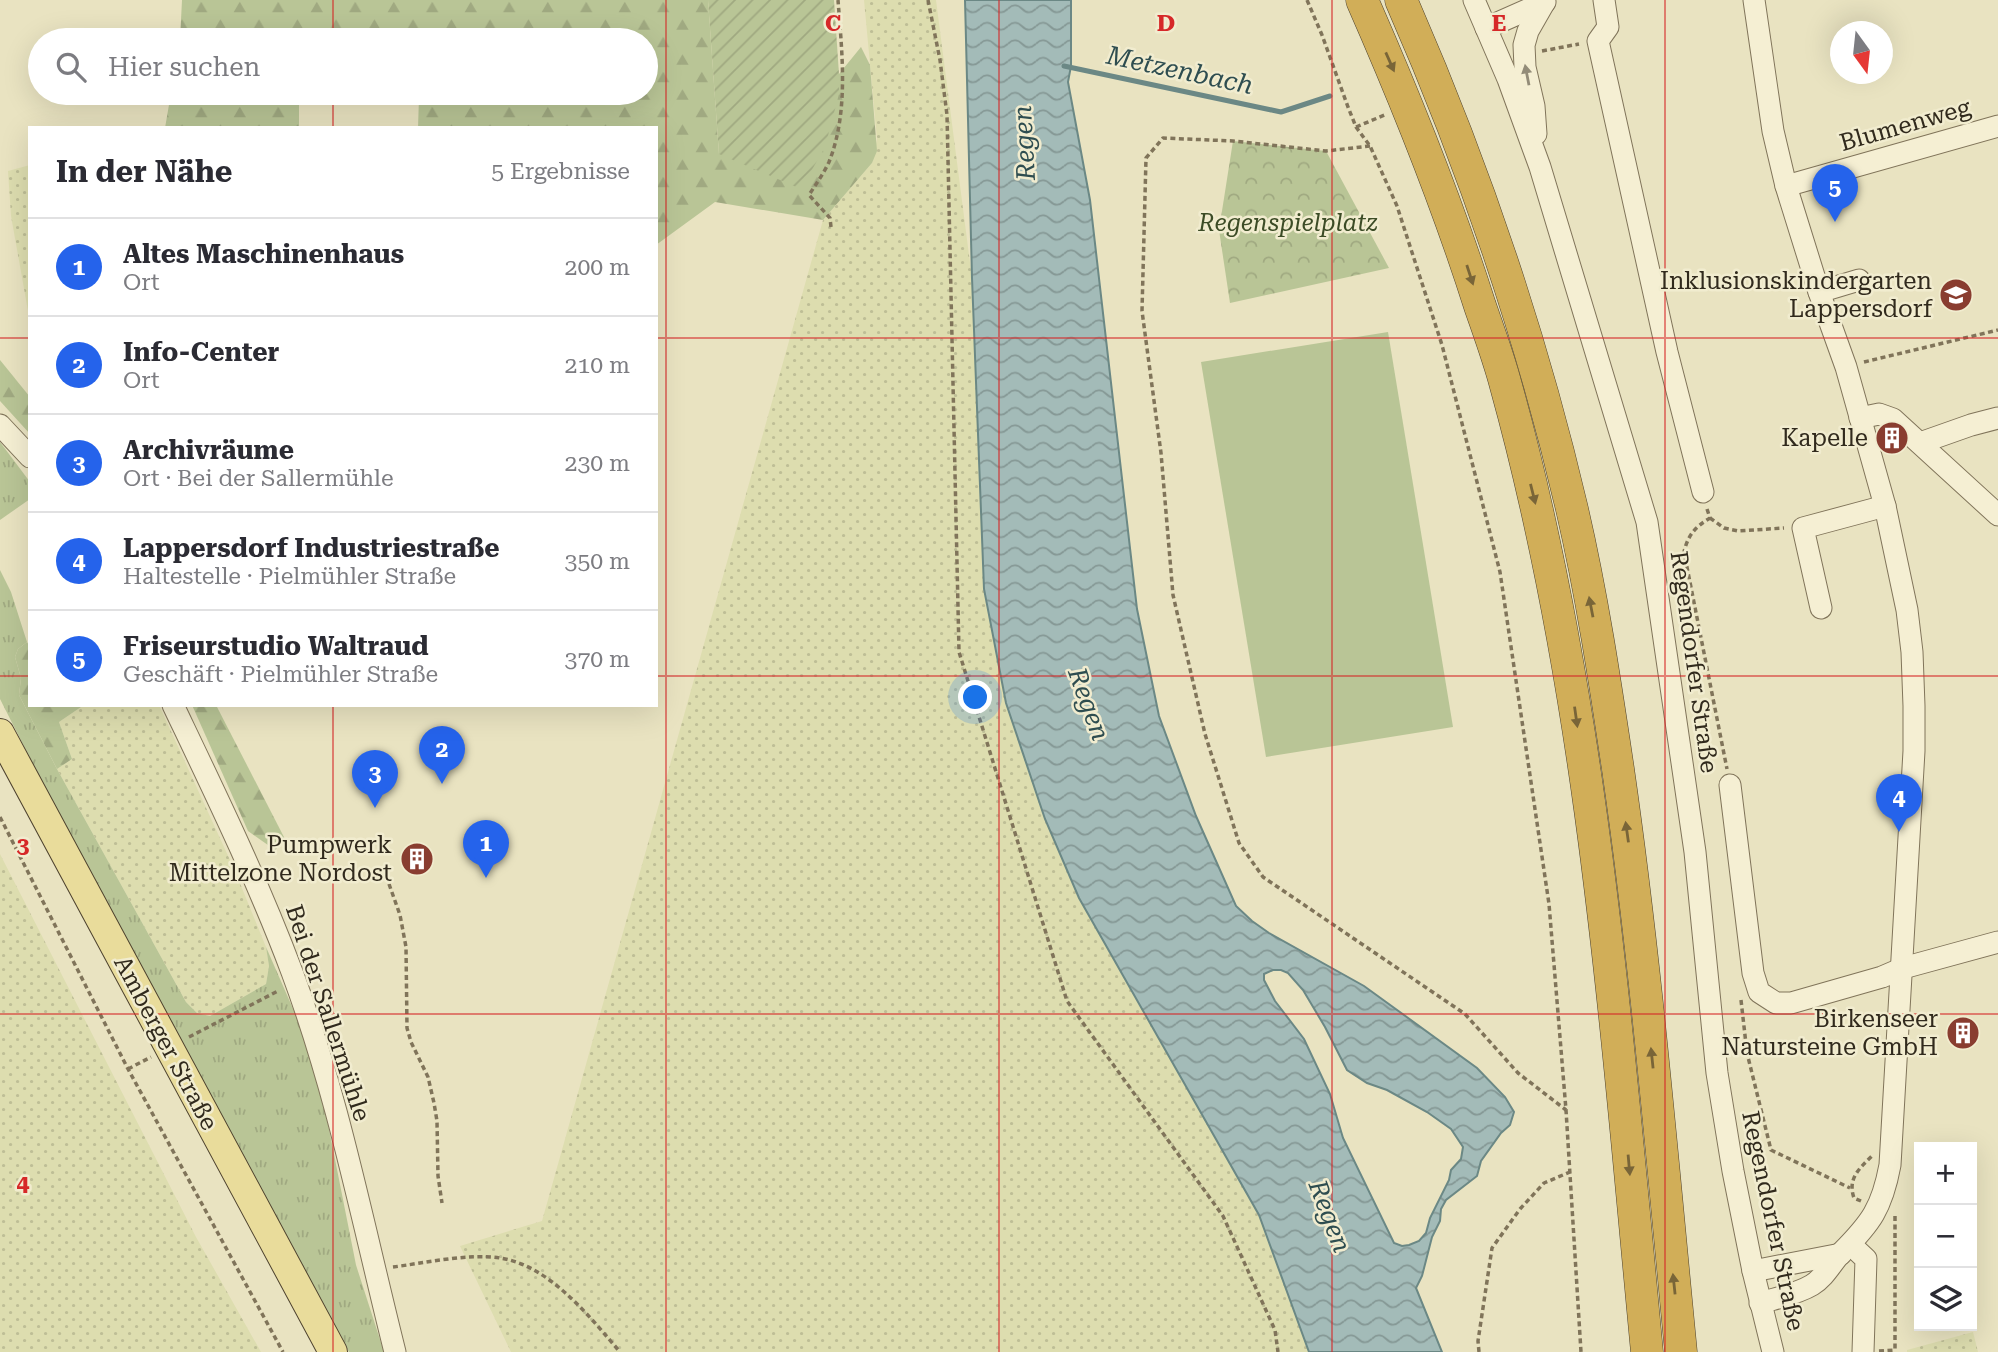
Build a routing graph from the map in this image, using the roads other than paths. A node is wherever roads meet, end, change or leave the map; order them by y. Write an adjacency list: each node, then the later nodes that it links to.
1 (1362, 0): 32 (highway, one-way to 32)
2 (1401, 0): 33 (highway, one-way to 2)
3 (1474, 0): 7 (street, Regendorfer Straße)
4 (1604, 0): 18 (street)
5 (1754, 0): 10 (street)
6 (1547, 1): 7 (street); 9 (street, one-way to 6)
7 (1486, 28): 9 (street, Regendorfer Straße)
8 (1998, 126): 10 (street, Blumenweg)
9 (1540, 167): 28 (street, Regendorfer Straße)
10 (1786, 186): 12 (street)
11 (1859, 280): 12 (street)
12 (1819, 292): 13 (street)
13 (1860, 418): 16 (street); 19 (street)
14 (1998, 418): 16 (street)
15 (0, 425): 17 (street)
16 (1920, 443): 20 (street)
17 (28, 455)
18 (1703, 492)
19 (1885, 506): 21 (street); 26 (street)
20 (1998, 515)
21 (1821, 608)
22 (174, 707): 31 (street, Bei der Sallermühle)
23 (0, 733): 30 (main road, Amberger Straße)
24 (1730, 785): 26 (street)
25 (1998, 942): 26 (street)
26 (1903, 968): 27 (street)
27 (1846, 1249): 28 (street); 29 (street); 35 (street)
28 (1753, 1271): 29 (street, Regendorfer Straße)
29 (1760, 1303): 34 (street, Regendorfer Straße)
30 (333, 1352)
31 (394, 1352)
32 (1647, 1352)
33 (1681, 1352)
34 (1773, 1352)
35 (1863, 1352)

